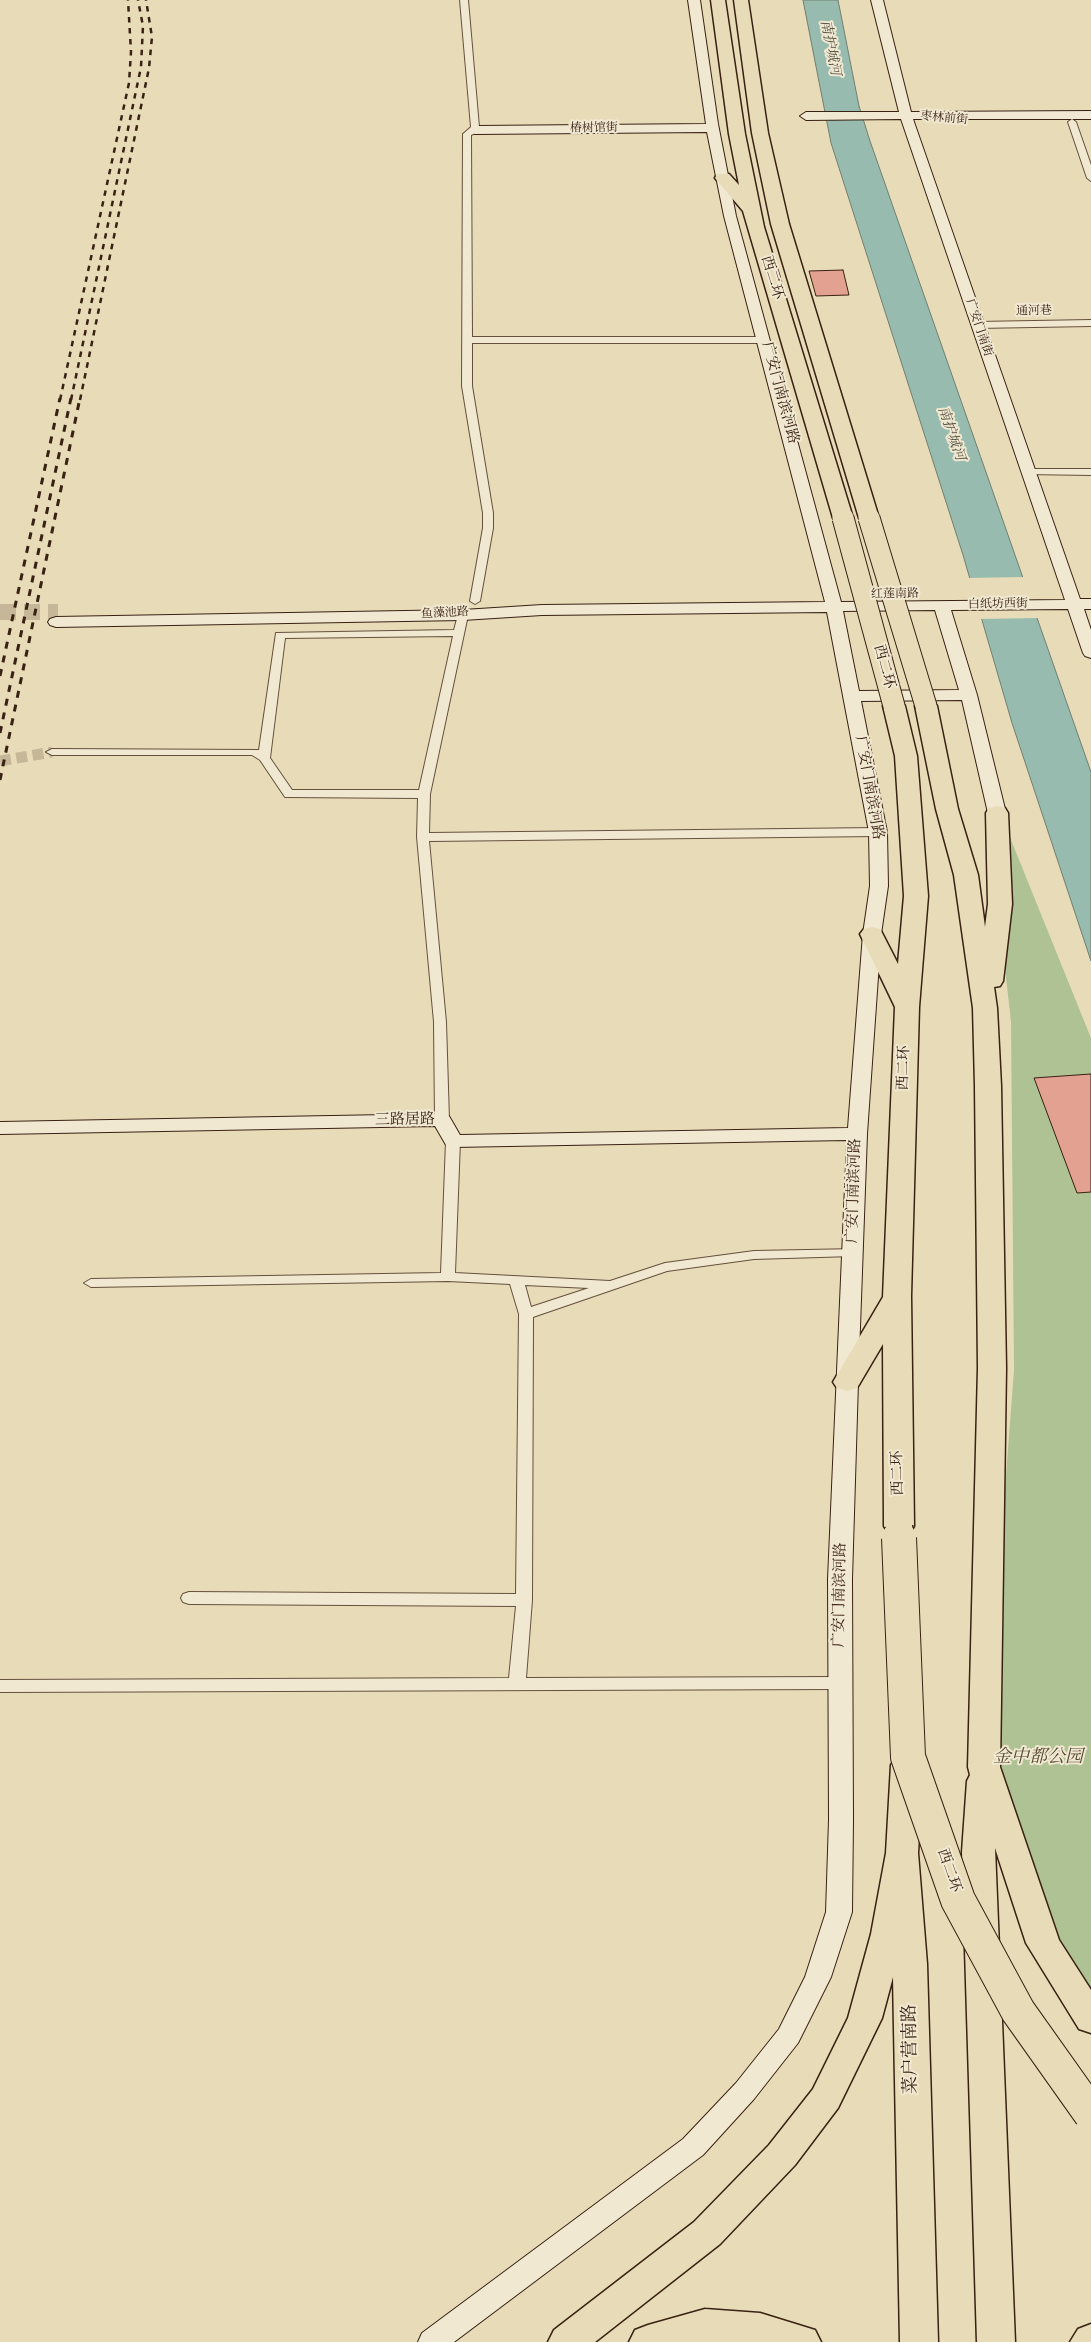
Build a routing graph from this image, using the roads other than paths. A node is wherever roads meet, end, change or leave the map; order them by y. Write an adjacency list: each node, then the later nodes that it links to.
1 (464, 0): 13 (street)
2 (694, 0): 12 (street, 广安门南滨河路)
3 (718, 0): 16 (highway, 西二环)
4 (741, 0): 41 (highway, 西二环, bridge)
5 (877, 0): 9 (street, 广安门南街)
6 (885, 0): 9 (street, 广安门南街)
7 (1091, 115): 9 (street, 枣林前街)
8 (806, 116): 9 (street)
9 (910, 116): 10 (street, 枣林前街); 18 (street, 广安门南街)
10 (1072, 122): 11 (street, 枣林前街); 15 (street)
11 (1091, 122)
12 (713, 126): 13 (street, 椿树馆街); 14 (street, 广安门南滨河路)
13 (475, 128): 19 (street)
14 (723, 178): 16 (highway); 20 (street, 广安门南滨河路)
15 (1091, 178)
16 (752, 210): 40 (highway, 西二环, bridge)
17 (1091, 323): 18 (street, 通河巷)
18 (981, 325): 21 (street, 广安门南街)
19 (467, 340): 20 (street); 24 (street)
20 (764, 340): 26 (street, 广安门南滨河路)
21 (1034, 472): 22 (street); 25 (street, 广安门南街)
22 (1091, 472)
23 (960, 600): 25 (street, 白纸坊西街); 26 (street, 红莲南路); 27 (street, 白纸坊西街)
24 (475, 601): 26 (street, 鱼藻池路); 28 (street, 鱼藻池路)
25 (1083, 601): 30 (street, 广安门南街)
26 (834, 602): 27 (street, 红莲南路); 28 (street, 鱼藻池路); 32 (street, 广安门南滨河路)
27 (942, 606): 31 (street)
28 (462, 615): 29 (street)
29 (458, 633): 34 (street); 35 (street)
30 (1091, 653)
31 (968, 695): 32 (street); 36 (street)
32 (852, 696): 37 (street, 广安门南滨河路)
33 (52, 752): 34 (street)
34 (264, 758): 35 (street)
35 (424, 794): 38 (street)
36 (997, 813): 41 (highway)
37 (878, 832): 38 (street); 39 (street, 广安门南滨河路)
38 (423, 837): 42 (street)
39 (872, 934): 40 (highway); 44 (street, 广安门南滨河路)
40 (907, 1007): 51 (highway, 西二环)
41 (985, 1008): 60 (highway, 西二环)
42 (442, 1120): 43 (street, 三路居路); 45 (street, 三路居路)
43 (0, 1128)
44 (857, 1134): 45 (street, 三路居路); 46 (street, 广安门南滨河路)
45 (453, 1141): 47 (street)
46 (853, 1252): 50 (street); 53 (street, 广安门南滨河路)
47 (448, 1277): 48 (street); 49 (street)
48 (516, 1280): 50 (street); 52 (street)
49 (91, 1283)
50 (613, 1285): 52 (street)
51 (897, 1296): 53 (highway); 59 (highway, 西二环, bridge)
52 (526, 1314): 55 (street)
53 (847, 1382): 57 (street, 广安门南滨河路)
54 (189, 1598): 55 (street)
55 (524, 1600): 56 (street)
56 (517, 1683): 57 (street); 58 (street)
57 (840, 1683): 64 (street, 广安门南滨河路)
58 (0, 1686)
59 (908, 1757): 61 (highway, 菜户营南路); 63 (highway, 西二环, bridge)
60 (984, 1767): 62 (highway, 西二环); 69 (highway)
61 (902, 1852): 65 (highway); 68 (highway, 菜户营南路)
62 (1091, 2019)
63 (1091, 2114)
64 (432, 2342)
65 (567, 2342)
66 (648, 2342): 67 (highway)
67 (802, 2342)
68 (919, 2342)
69 (996, 2342)

